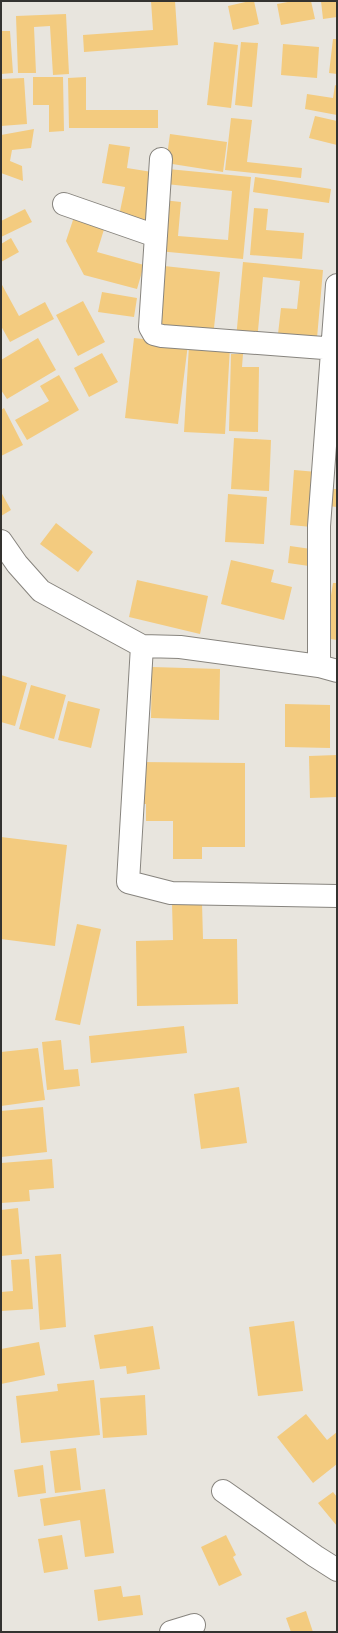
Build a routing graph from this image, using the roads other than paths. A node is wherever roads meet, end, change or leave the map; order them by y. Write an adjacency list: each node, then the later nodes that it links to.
1 (162, 159): 3 (street)
2 (64, 204): 3 (street)
3 (156, 236): 5 (street)
4 (337, 286): 5 (street)
5 (334, 349): 8 (street)
6 (1, 541): 7 (street)
7 (142, 646): 8 (street); 9 (street)
8 (328, 668)
9 (337, 896)
10 (223, 1491): 11 (street)
11 (337, 1570)
12 (194, 1625): 13 (street)
13 (171, 1632)

